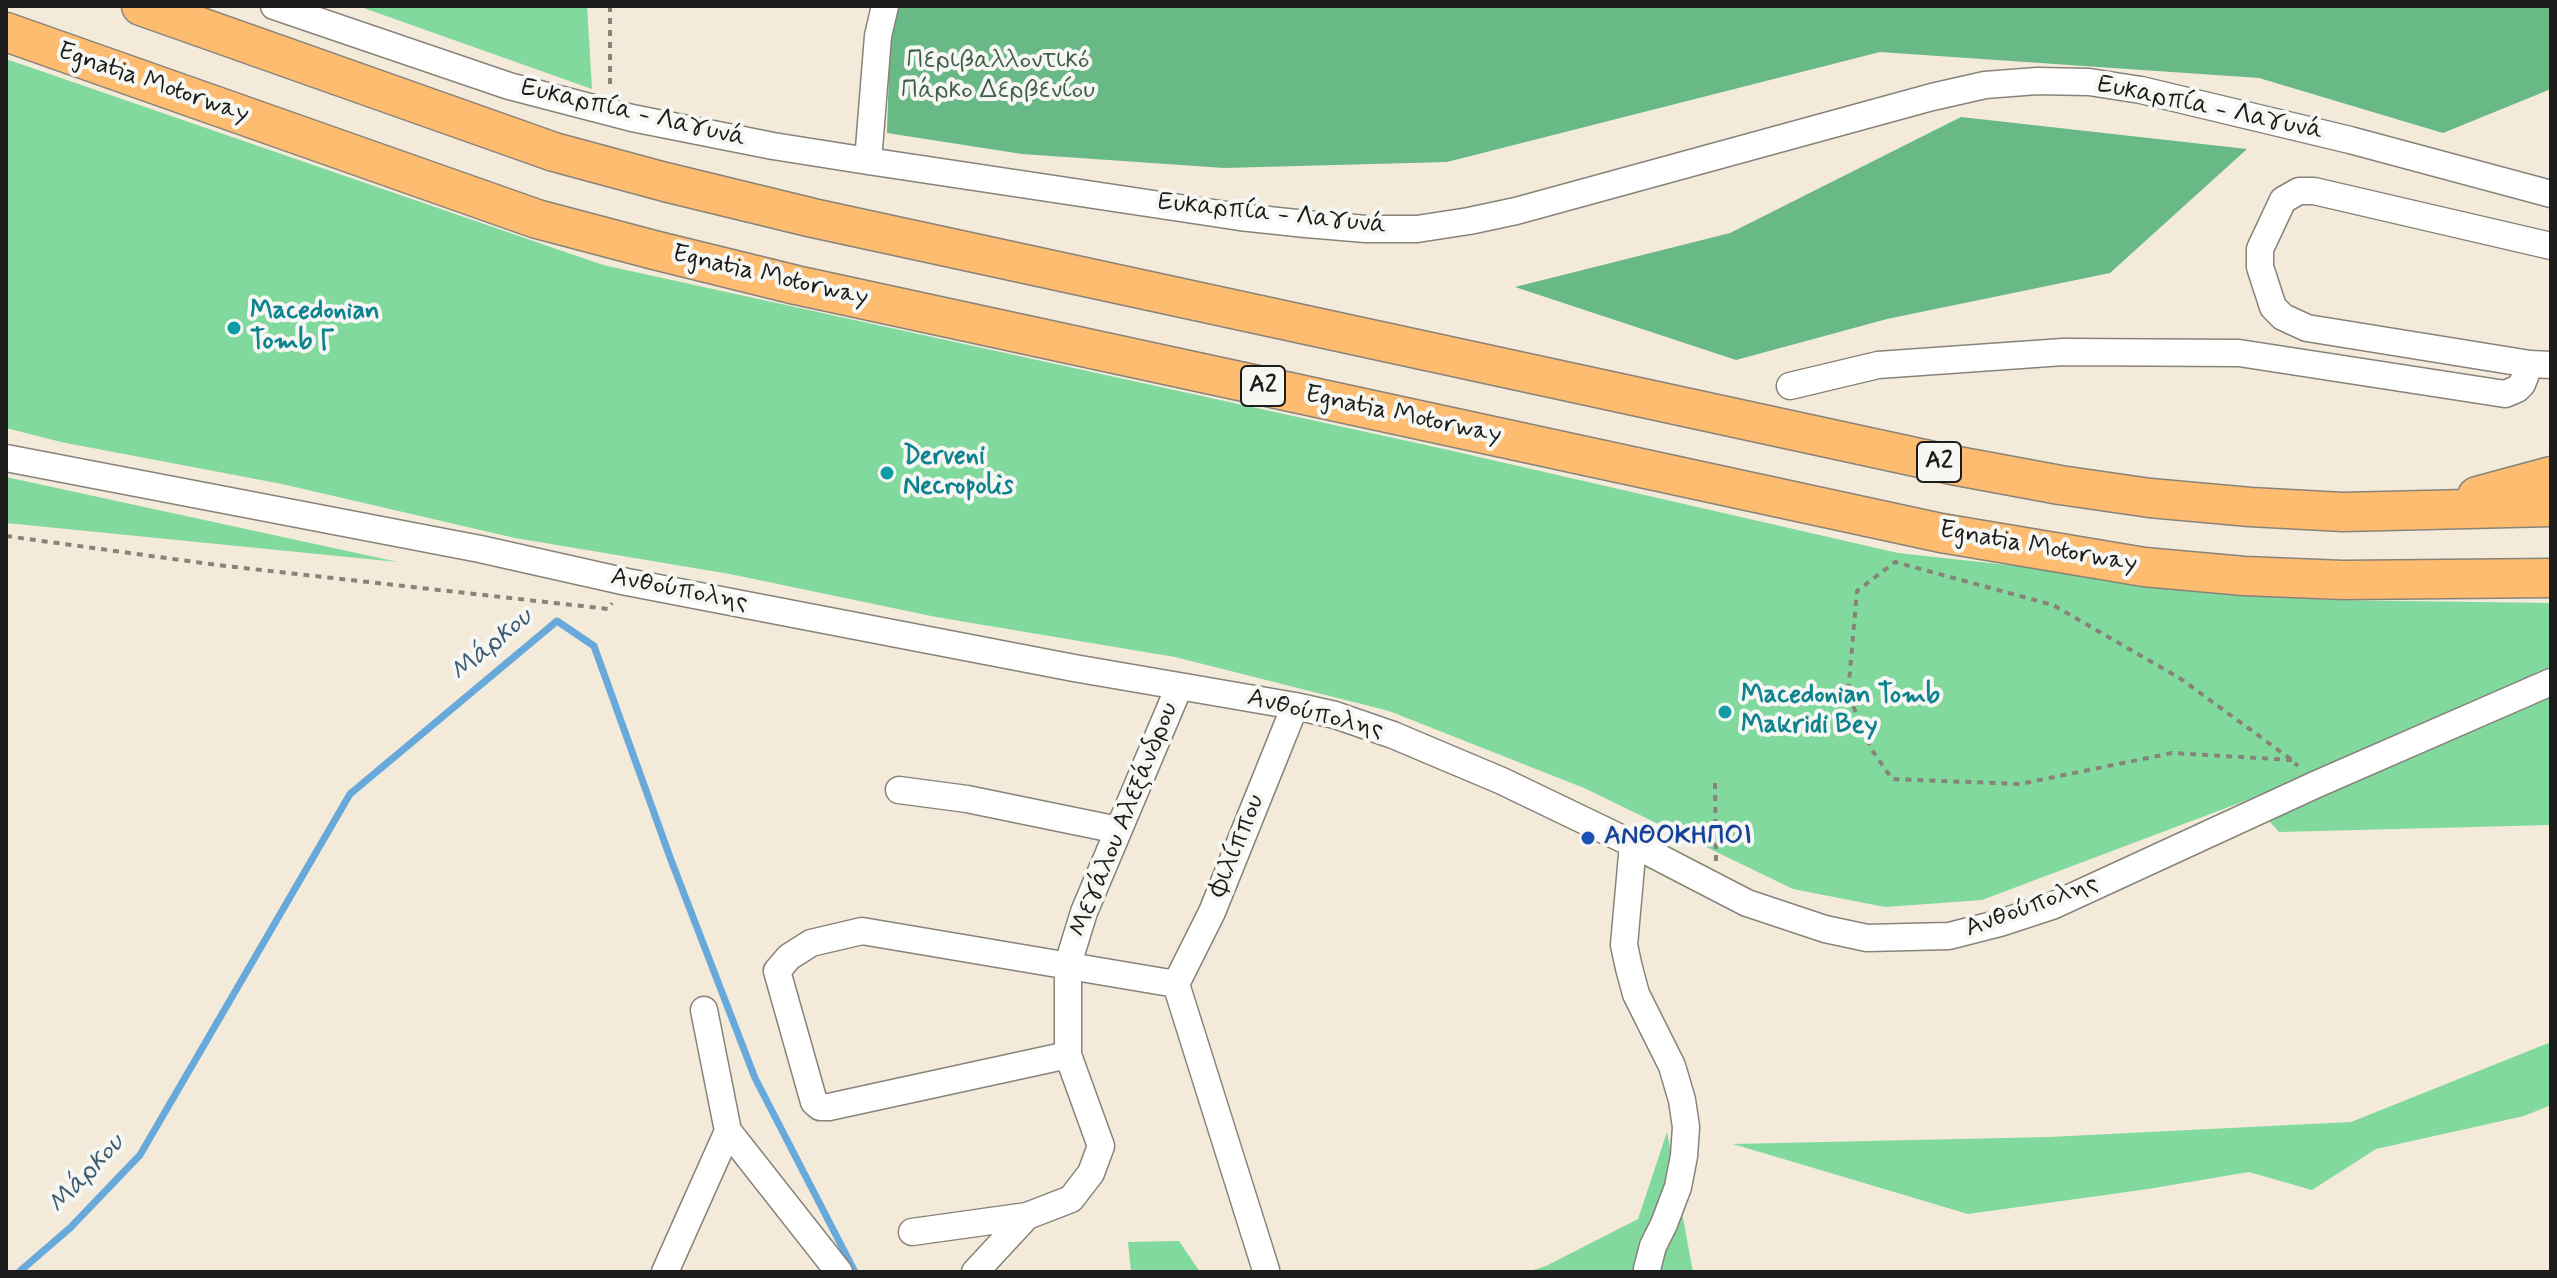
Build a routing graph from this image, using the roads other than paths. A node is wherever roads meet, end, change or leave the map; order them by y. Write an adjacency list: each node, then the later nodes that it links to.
1 (141, 6): 13 (highway, Α2)
2 (274, 6): 5 (street, Ευκαρπία - Λαγυνά)
3 (885, 6): 5 (street)
4 (6, 32): 14 (highway, Egnatia Motorway / Α2)
5 (868, 161): 6 (street, Ευκαρπία - Λαγυνά)
6 (2551, 194)
7 (2551, 246): 8 (street)
8 (2540, 365): 9 (street)
9 (1790, 386)
10 (6, 458): 16 (street, Ανθούπολης)
11 (2551, 476): 13 (highway)
12 (2551, 507): 13 (highway, Α2)
13 (2429, 511)
14 (2551, 578)
15 (2551, 682): 20 (street, Ανθούπολης)
16 (1179, 687): 17 (street, Ανθούπολης); 19 (street, Μεγάλου Αλεξάνδρου)
17 (1295, 706): 20 (street, Ανθούπολης); 22 (street, Φιλίππου)
18 (899, 790): 19 (street)
19 (1118, 830): 21 (street, Μεγάλου Αλεξάνδρου)
20 (1633, 844): 29 (street)
21 (1068, 964): 22 (street); 24 (street, Μεγάλου Αλεξάνδρου); 24 (street)
22 (1176, 984): 28 (street)
23 (704, 1010): 25 (street)
24 (1068, 1055): 26 (street, Μεγάλου Αλεξάνδρου)
25 (728, 1131): 30 (street); 31 (street)
26 (1027, 1216): 27 (street); 32 (street, Μεγάλου Αλεξάνδρου)
27 (912, 1232)
28 (1266, 1270)
29 (1645, 1271)
30 (665, 1272)
31 (839, 1272)
32 (975, 1272)

